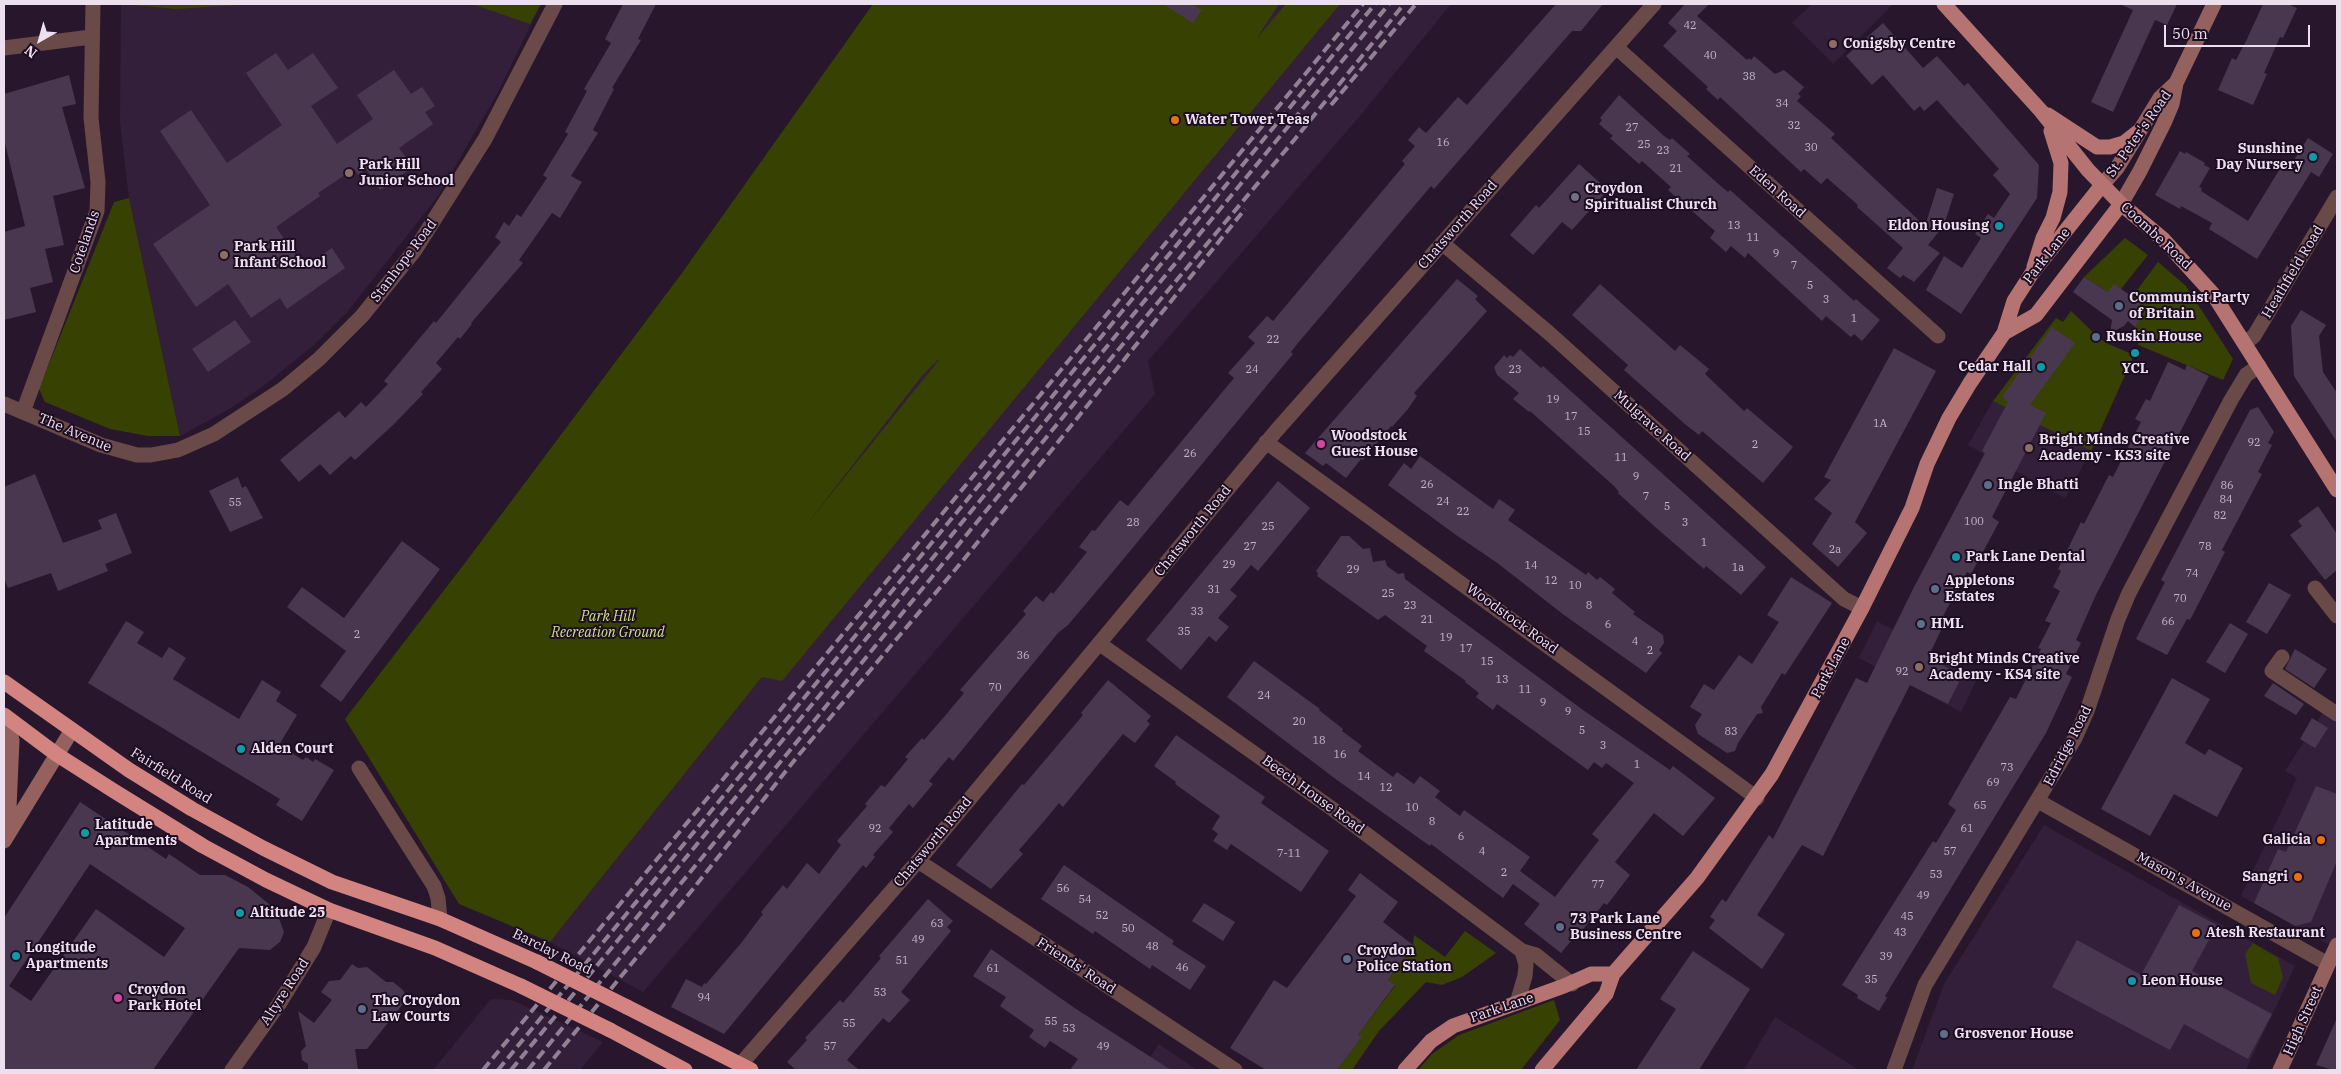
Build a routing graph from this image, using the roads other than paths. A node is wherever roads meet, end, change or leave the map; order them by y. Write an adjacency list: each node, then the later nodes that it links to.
1 (93, 4): 6 (street, Cotelands)
2 (555, 4): 24 (street, Stanhope Road)
3 (1654, 4): 7 (street, Chatsworth Road)
4 (1944, 4): 10 (main road, Coombe Road)
5 (2214, 4): 9 (street, St. Peter's Road)
6 (91, 37): 8 (street); 22 (street, Cotelands)
7 (1616, 47): 15 (street, Chatsworth Road); 18 (street, Eden Road)
8 (4, 48)
9 (2176, 83): 11 (street, St. Peter's Road); 14 (street, St. Peter's Road)
10 (2040, 111): 11 (main road); 12 (main road, Coombe Road); 16 (main road)
11 (2138, 132): 12 (street, St. Peter's Road)
12 (2102, 185): 14 (main road, Coombe Road); 16 (main road, Park Lane)
13 (2337, 197): 19 (street, Heathfield Road)
14 (2121, 204): 17 (main road, Park Lane); 19 (main road, Coombe Road)
15 (1442, 243): 23 (street, Chatsworth Road); 27 (street, Mulgrave Road)
16 (2032, 273): 17 (main road, Park Lane)
17 (2004, 333): 27 (main road, Park Lane)
18 (1938, 336)
19 (2245, 343): 20 (main road, Coombe Road)
20 (2259, 366): 25 (main road, Coombe Road); 38 (street, Edridge Road)
21 (4, 404): 22 (street, The Avenue)
22 (23, 412): 24 (street, The Avenue)
23 (1266, 442): 29 (street, Chatsworth Road); 37 (street, Woodstock Road)
24 (178, 450)
25 (2337, 490)
26 (2315, 588): 28 (street)
27 (1862, 608): 37 (main road, Park Lane)
28 (2337, 616)
29 (1100, 644): 40 (street, Chatsworth Road); 45 (street, Beech House Road)
30 (2282, 657): 32 (street)
31 (4, 682): 34 (highway, Fairfield Road)
32 (2336, 710)
33 (4, 716): 35 (highway); 39 (street)
34 (72, 730): 35 (street); 41 (highway, Fairfield Road)
35 (56, 754): 39 (street); 42 (highway)
36 (359, 768): 43 (street)
37 (1757, 798): 47 (main road, Park Lane)
38 (2038, 802): 46 (street, Mason's Avenue); 56 (street, Edridge Road)
39 (6, 837)
40 (918, 861): 50 (street, Chatsworth Road); 53 (street, Friends' Road)
41 (332, 882): 43 (highway, Barclay Road)
42 (328, 910): 51 (street, Altyre Road); 52 (highway, bridge)
43 (440, 919): 50 (highway, Barclay Road, bridge)
44 (2337, 945): 46 (street, High Street)
45 (1522, 951): 48 (street, Beech House Road); 49 (street)
46 (2328, 964): 57 (street, High Street)
47 (1612, 974): 48 (main road, Park Lane); 55 (main road, Park Lane)
48 (1572, 984): 49 (main road, Park Lane)
49 (1517, 1002): 54 (main road, Park Lane)
50 (745, 1068)
51 (232, 1070)
52 (684, 1070)
53 (1235, 1070)
54 (1405, 1070)
55 (1542, 1070)
56 (1894, 1070)
57 (2280, 1070)

